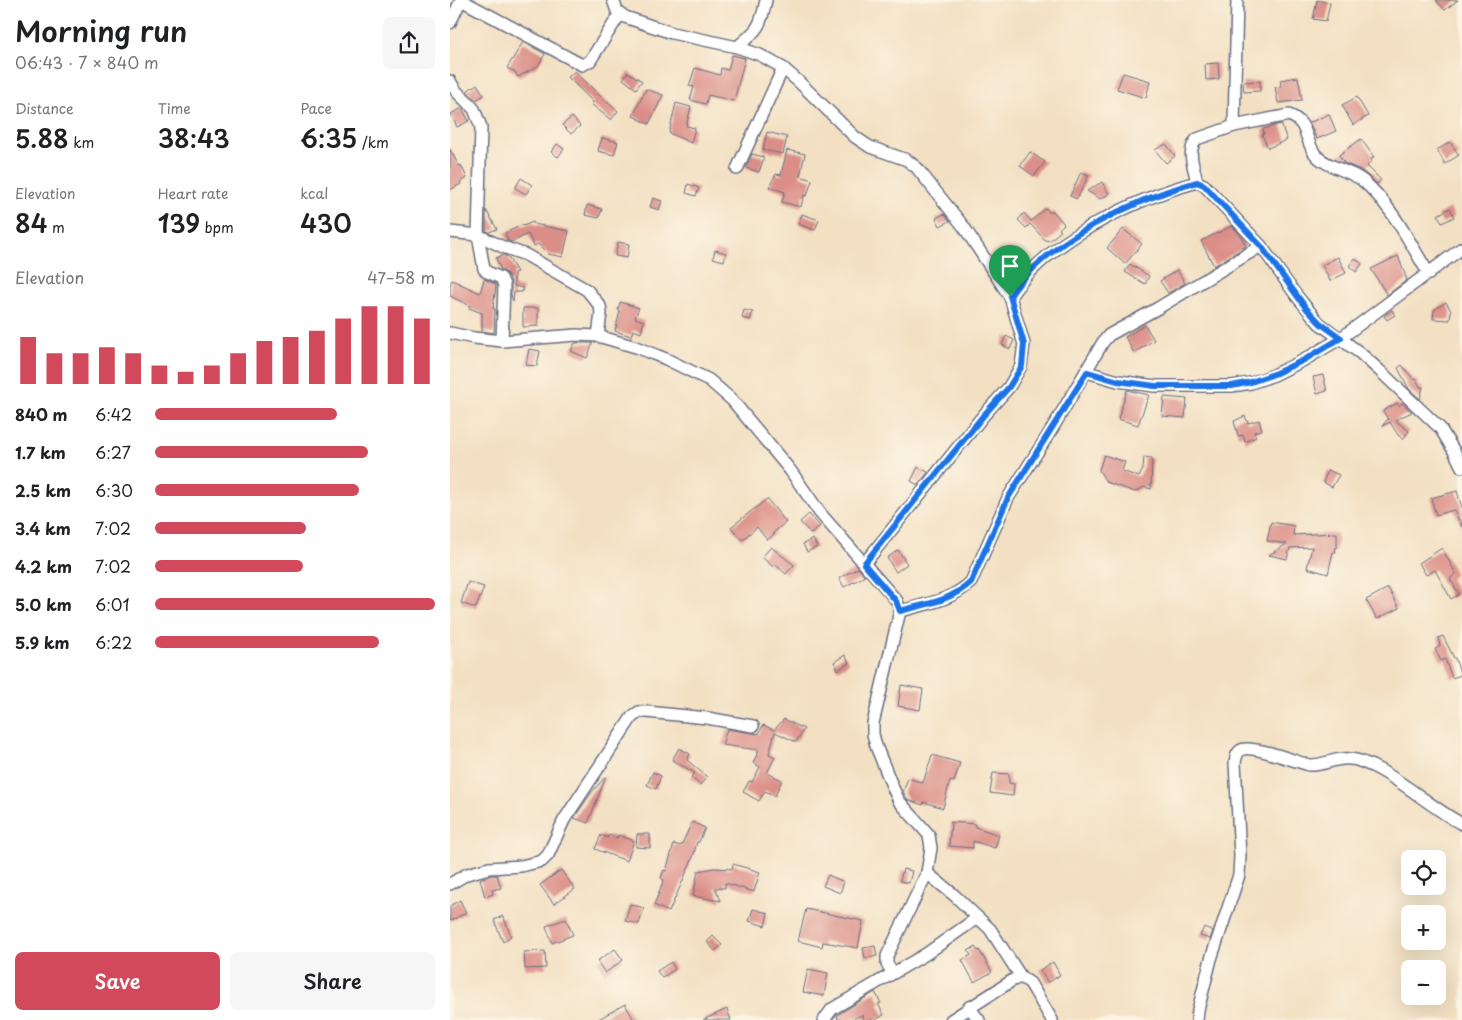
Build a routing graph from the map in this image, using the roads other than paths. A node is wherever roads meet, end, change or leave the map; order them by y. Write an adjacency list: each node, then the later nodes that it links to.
1 (461, 0): 5 (street); 6 (street)
2 (613, 0): 5 (street)
3 (766, 0): 7 (street)
4 (1237, 0): 10 (street)
5 (620, 14): 7 (street)
6 (450, 23)
7 (737, 47): 8 (street)
8 (783, 68): 11 (street); 18 (street)
9 (450, 81): 14 (street)
10 (1234, 126): 12 (street); 17 (street)
11 (737, 169)
12 (1197, 182): 15 (street); 18 (street)
13 (450, 232): 14 (street)
14 (478, 235): 20 (street); 22 (street)
15 (1261, 246): 21 (street); 23 (street)
16 (1462, 248): 17 (street)
17 (1428, 274): 21 (street)
18 (1010, 296): 25 (street)
19 (450, 333): 22 (street)
20 (598, 336): 22 (street); 25 (street)
21 (1341, 338): 23 (street); 24 (street)
22 (502, 341)
23 (1087, 372): 26 (street)
24 (1462, 467)
25 (864, 564): 26 (street)
26 (900, 611): 29 (street)
27 (753, 726): 30 (street)
28 (1462, 824): 39 (street)
29 (927, 874): 31 (street); 32 (street)
30 (450, 884)
31 (977, 918): 32 (street); 33 (street)
32 (893, 974): 35 (street)
33 (1021, 977): 34 (street); 38 (street)
34 (969, 1007): 36 (street); 37 (street)
35 (824, 1020)
36 (951, 1020)
37 (979, 1020)
38 (1052, 1020)
39 (1197, 1020)

